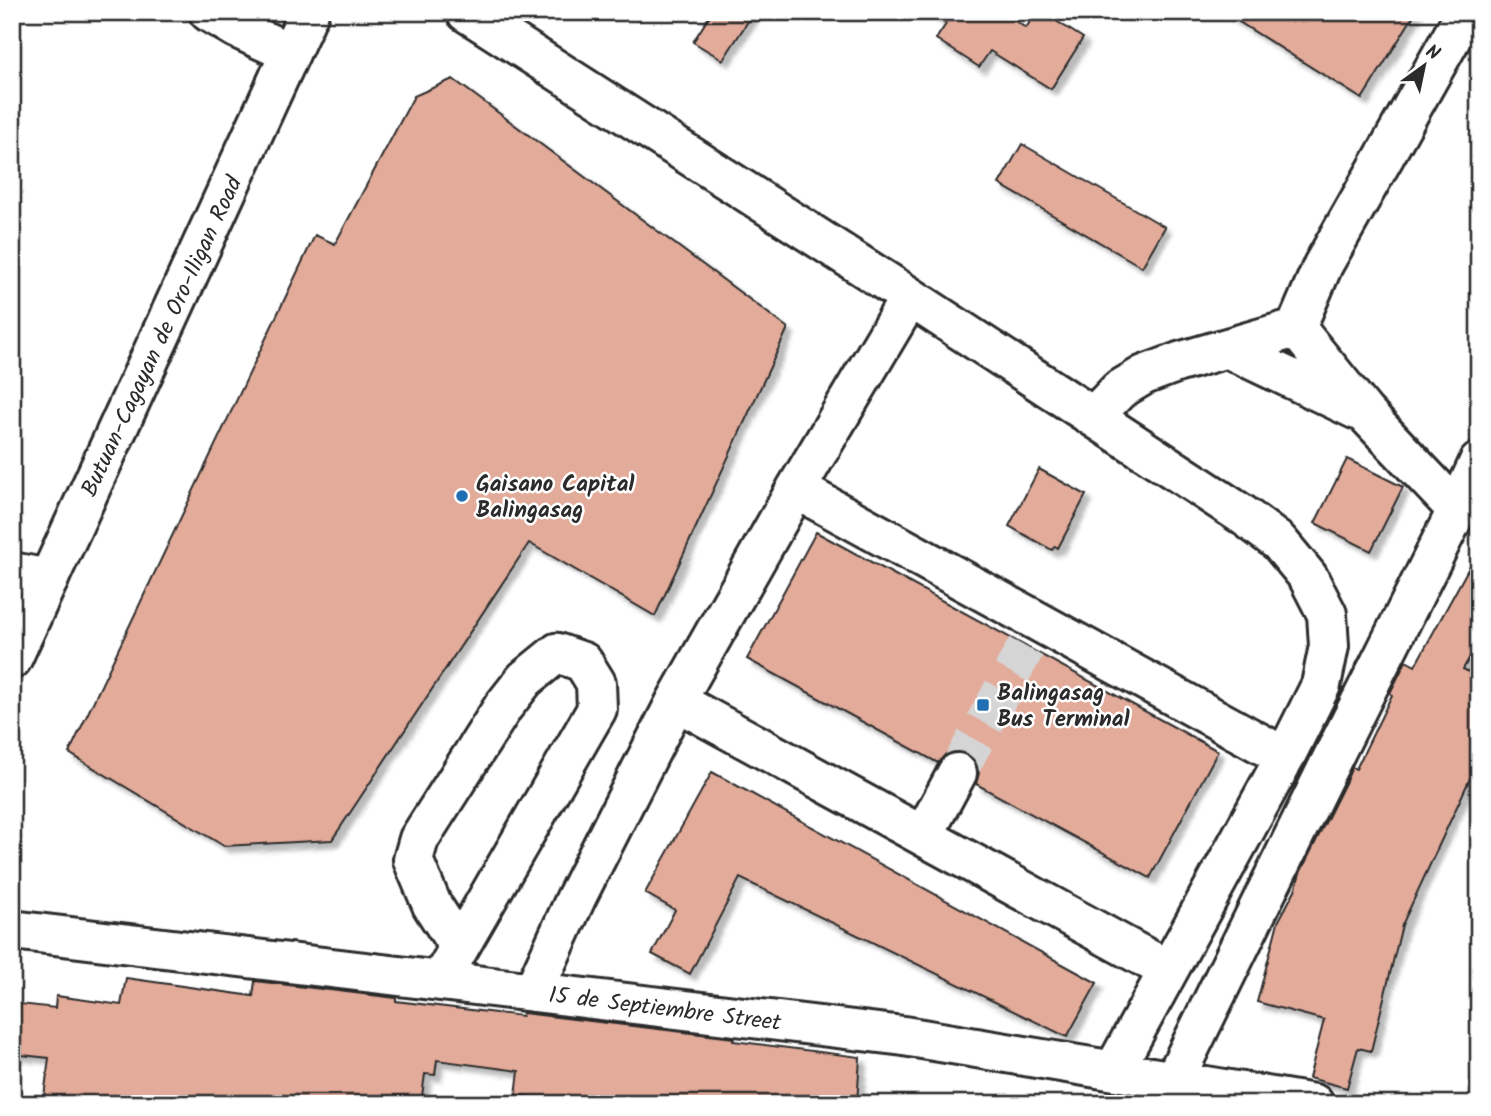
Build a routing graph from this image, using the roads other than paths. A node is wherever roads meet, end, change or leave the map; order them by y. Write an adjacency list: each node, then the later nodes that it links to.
1 (209, 12): 5 (main road)
2 (309, 12): 5 (main road, Butuan-Cagayan de Oro-Iligan Road)
3 (466, 12): 6 (main road)
4 (1466, 12): 7 (main road)
5 (290, 53): 15 (main road, Butuan-Cagayan de Oro-Iligan Road)
6 (910, 297): 10 (main road); 12 (main road)
7 (1296, 328): 8 (main road); 9 (main road)
8 (1227, 348): 9 (main road); 10 (main road)
9 (1365, 413): 13 (main road)
10 (1093, 417): 18 (main road)
11 (1479, 462): 13 (main road)
12 (796, 489): 17 (main road); 18 (main road)
13 (1457, 510): 27 (main road)
14 (12, 572): 15 (main road)
15 (49, 579): 16 (main road, Butuan-Cagayan de Oro-Iligan Road)
16 (12, 659)
17 (676, 701): 20 (main road); 25 (main road)
18 (1285, 757): 23 (main road)
19 (957, 773): 20 (main road)
20 (923, 836): 23 (main road)
21 (12, 930): 24 (main road, 15 de Septiembre Street)
22 (459, 947): 22 (main road); 24 (main road)
23 (1168, 970): 26 (main road)
24 (440, 981): 25 (main road, 15 de Septiembre Street)
25 (533, 992): 26 (main road, 15 de Septiembre Street)
26 (1114, 1070): 27 (main road, 15 de Septiembre Street)
27 (1174, 1080): 28 (main road, 15 de Septiembre Street)
28 (1314, 1104)

